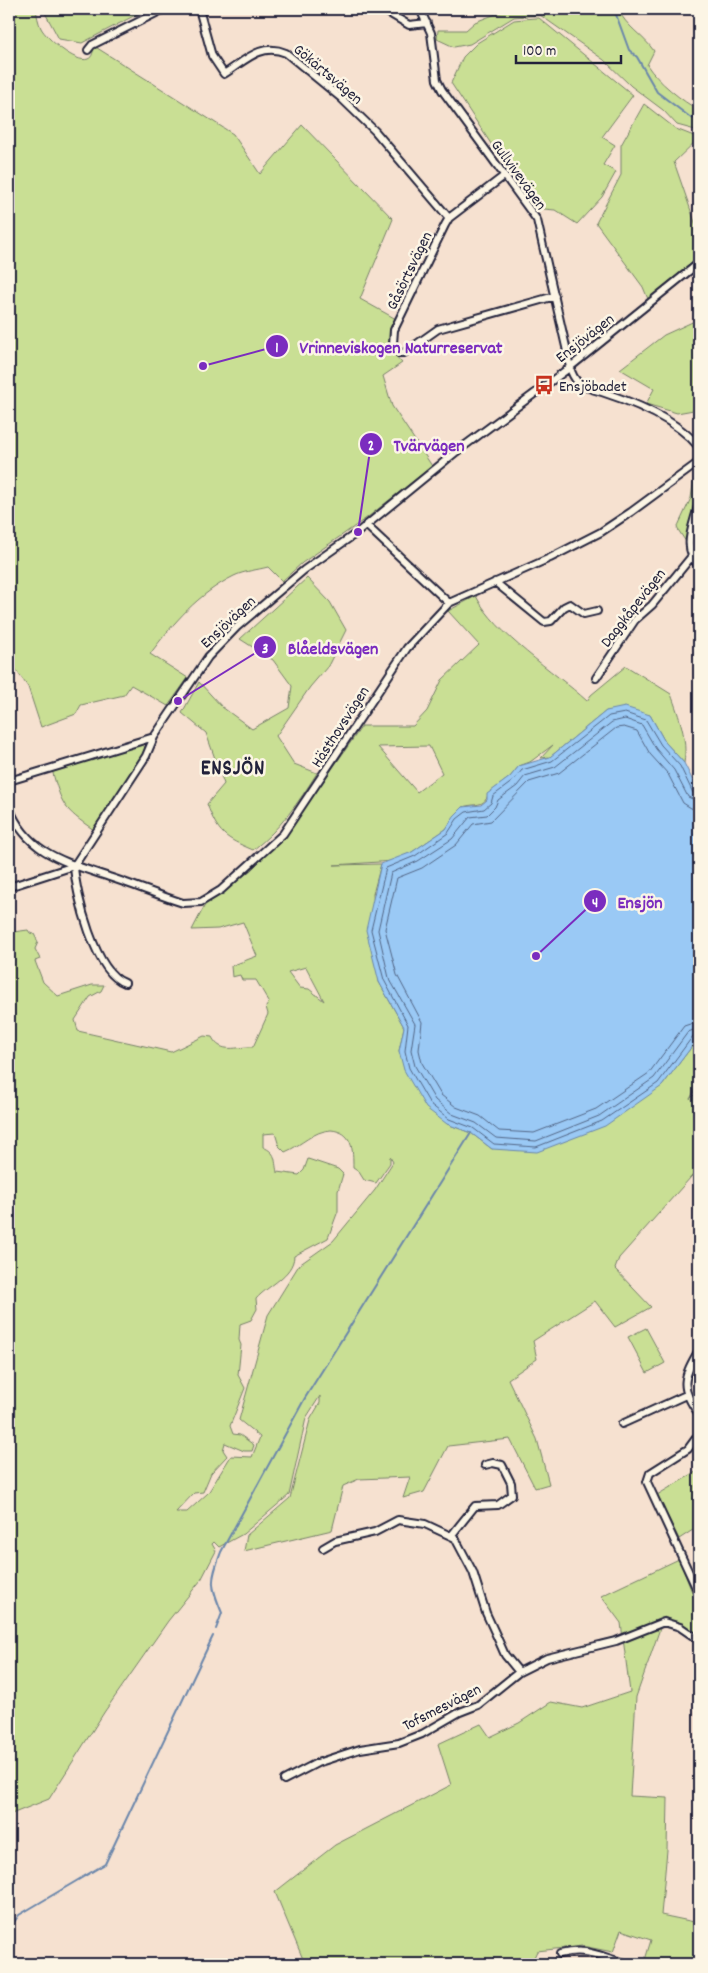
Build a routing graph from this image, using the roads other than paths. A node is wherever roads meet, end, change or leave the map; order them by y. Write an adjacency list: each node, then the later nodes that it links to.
1 (164, 9): 6 (street)
2 (199, 9): 8 (street, Gökärtsvägen)
3 (382, 9): 5 (street)
4 (420, 9): 5 (street, Gullvivevägen)
5 (427, 23): 7 (street, Gullvivevägen)
6 (88, 50)
7 (504, 176): 8 (street, Gåsörtsvägen); 10 (street, Gullvivevägen)
8 (450, 218): 10 (street, Gåsörtsvägen)
9 (699, 263): 11 (street, Ensjövägen)
10 (555, 296): 11 (street, Gullvivevägen)
11 (569, 368): 12 (street); 15 (street, Ensjövägen)
12 (699, 448)
13 (699, 462): 18 (street, Hästhovsvägen)
14 (699, 501): 16 (street)
15 (366, 525): 19 (street); 22 (street, Ensjövägen)
16 (692, 556): 17 (street); 21 (street, Daggkåpevägen)
17 (699, 566)
18 (495, 582): 19 (street, Hästhovsvägen); 20 (street)
19 (449, 603): 25 (street, Hästhovsvägen)
20 (597, 611)
21 (596, 678)
22 (154, 737): 23 (street); 25 (street, Ensjövägen)
23 (9, 781)
24 (9, 807): 25 (street, Hästhovsvägen)
25 (74, 866): 26 (street); 27 (street)
26 (9, 886)
27 (125, 983)
28 (699, 1350): 29 (street)
29 (686, 1395): 30 (street); 31 (street)
30 (699, 1414)
31 (622, 1424)
32 (699, 1434): 36 (street)
33 (485, 1465): 34 (street)
34 (451, 1536): 35 (street); 38 (street)
35 (322, 1548)
36 (699, 1594)
37 (699, 1640): 38 (street, Tofsmesvägen)
38 (519, 1672): 39 (street, Tofsmesvägen)
39 (284, 1780)
40 (560, 1954): 41 (street)
41 (613, 1962): 42 (street)
42 (630, 1964)

